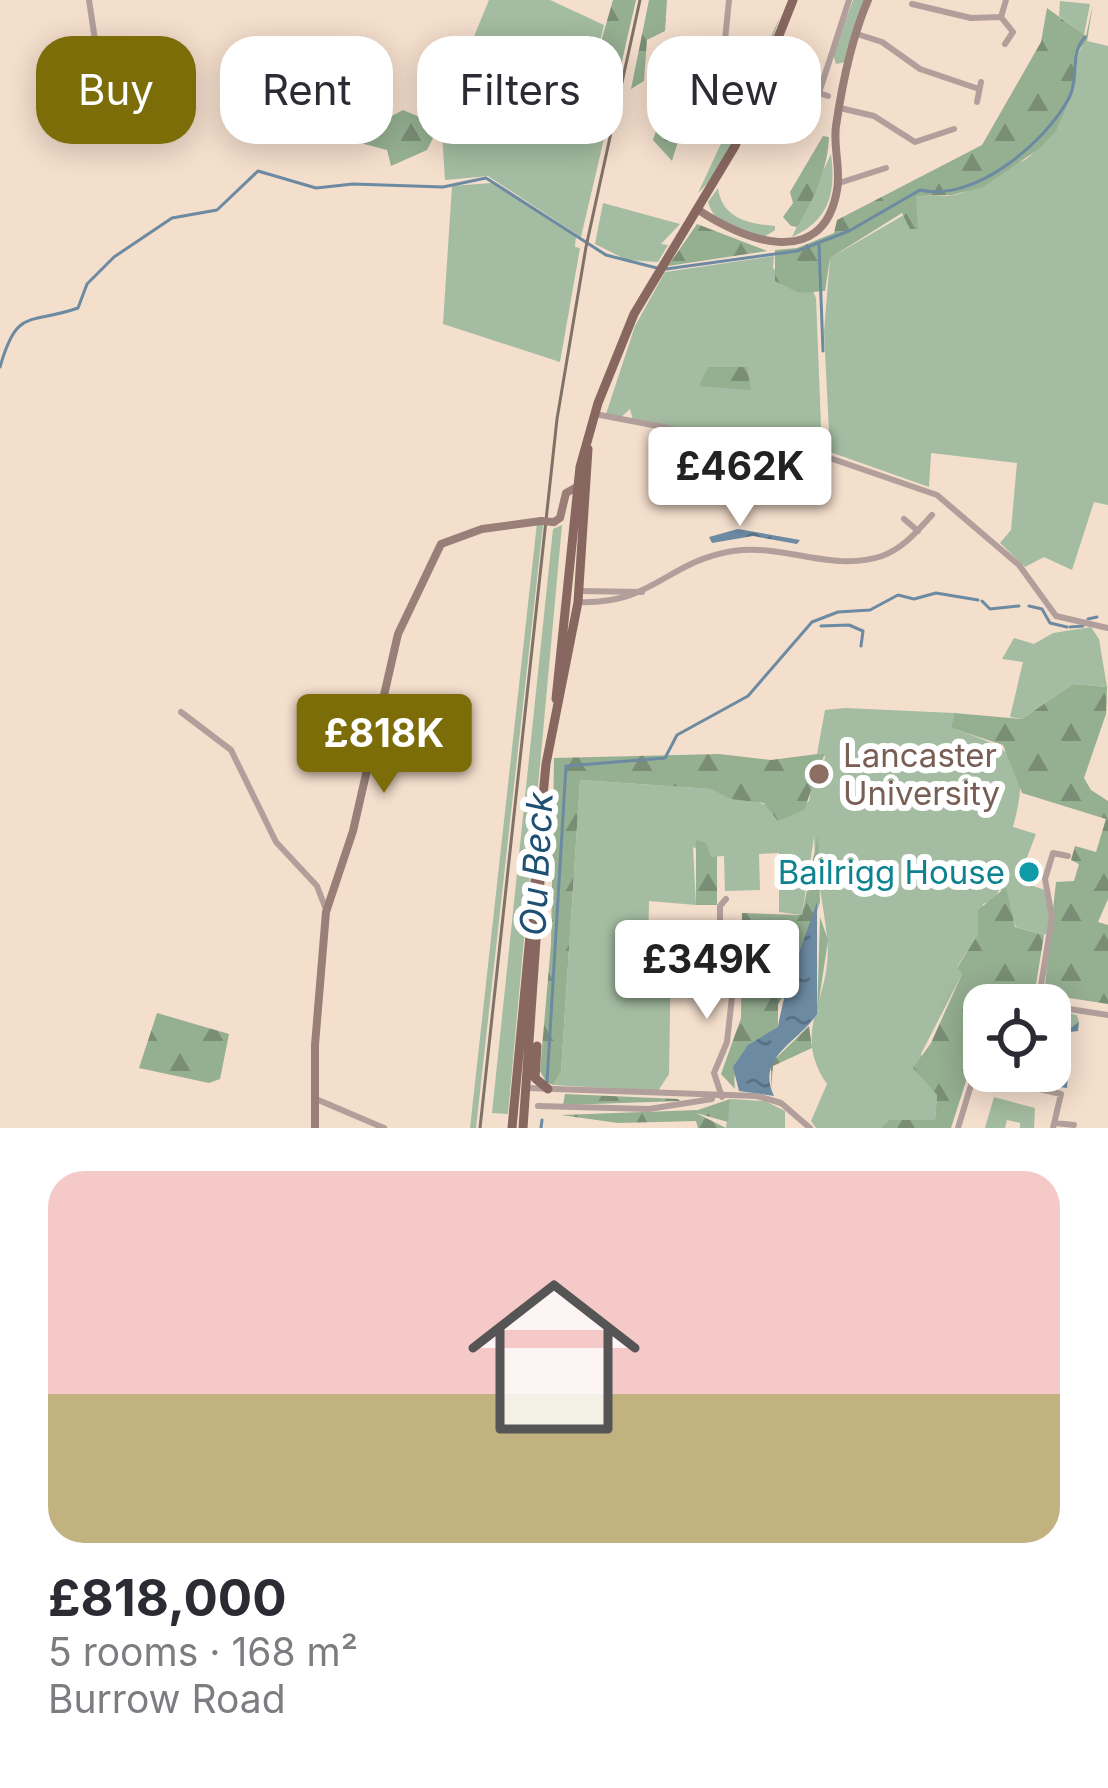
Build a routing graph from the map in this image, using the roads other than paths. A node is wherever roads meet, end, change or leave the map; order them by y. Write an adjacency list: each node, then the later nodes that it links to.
1 (89, 0): 11 (street)
2 (729, 0): 12 (street)
3 (793, 0): 24 (main road)
4 (850, 0): 14 (street)
5 (868, 0): 10 (street)
6 (1006, 0): 9 (street)
7 (912, 4): 8 (street)
8 (930, 5): 9 (street)
9 (1001, 17): 13 (street)
10 (856, 34): 15 (street); 17 (street)
11 (94, 36)
12 (725, 36)
13 (1005, 44)
14 (829, 66): 15 (street); 16 (street)
15 (848, 70): 18 (street)
16 (828, 96)
17 (977, 103)
18 (840, 108): 20 (street); 23 (street)
19 (954, 129): 20 (street)
20 (943, 134): 21 (street)
21 (948, 147)
22 (881, 167): 23 (street)
23 (838, 183): 24 (street)
24 (696, 208): 25 (main road)
25 (595, 414): 26 (main road); 31 (street)
26 (581, 487): 30 (main road); 37 (street, bridge)
27 (932, 514): 29 (street)
28 (904, 519): 29 (street)
29 (918, 531): 30 (street)
30 (573, 597): 32 (main road); 32 (main road)
31 (1104, 626)
32 (556, 699): 34 (main road)
33 (181, 712): 36 (street)
34 (539, 841): 38 (main road); 49 (main road)
35 (1067, 856): 41 (street)
36 (317, 886): 37 (street); 40 (street)
37 (334, 888): 40 (street)
38 (541, 891): 44 (main road); 49 (main road)
39 (726, 899): 48 (street)
40 (326, 913): 47 (street)
41 (1046, 984)
42 (1071, 1010): 43 (street)
43 (1108, 1016)
44 (548, 1089): 48 (street); 49 (street)
45 (969, 1092): 57 (street)
46 (1051, 1092): 50 (street)
47 (314, 1098): 52 (street); 53 (street)
48 (719, 1098): 49 (street); 56 (street)
49 (524, 1101): 54 (main road); 55 (main road)
50 (1054, 1125): 51 (street)
51 (1074, 1125)
52 (315, 1128)
53 (384, 1128)
54 (512, 1128)
55 (523, 1128)
56 (810, 1128)
57 (958, 1128)

